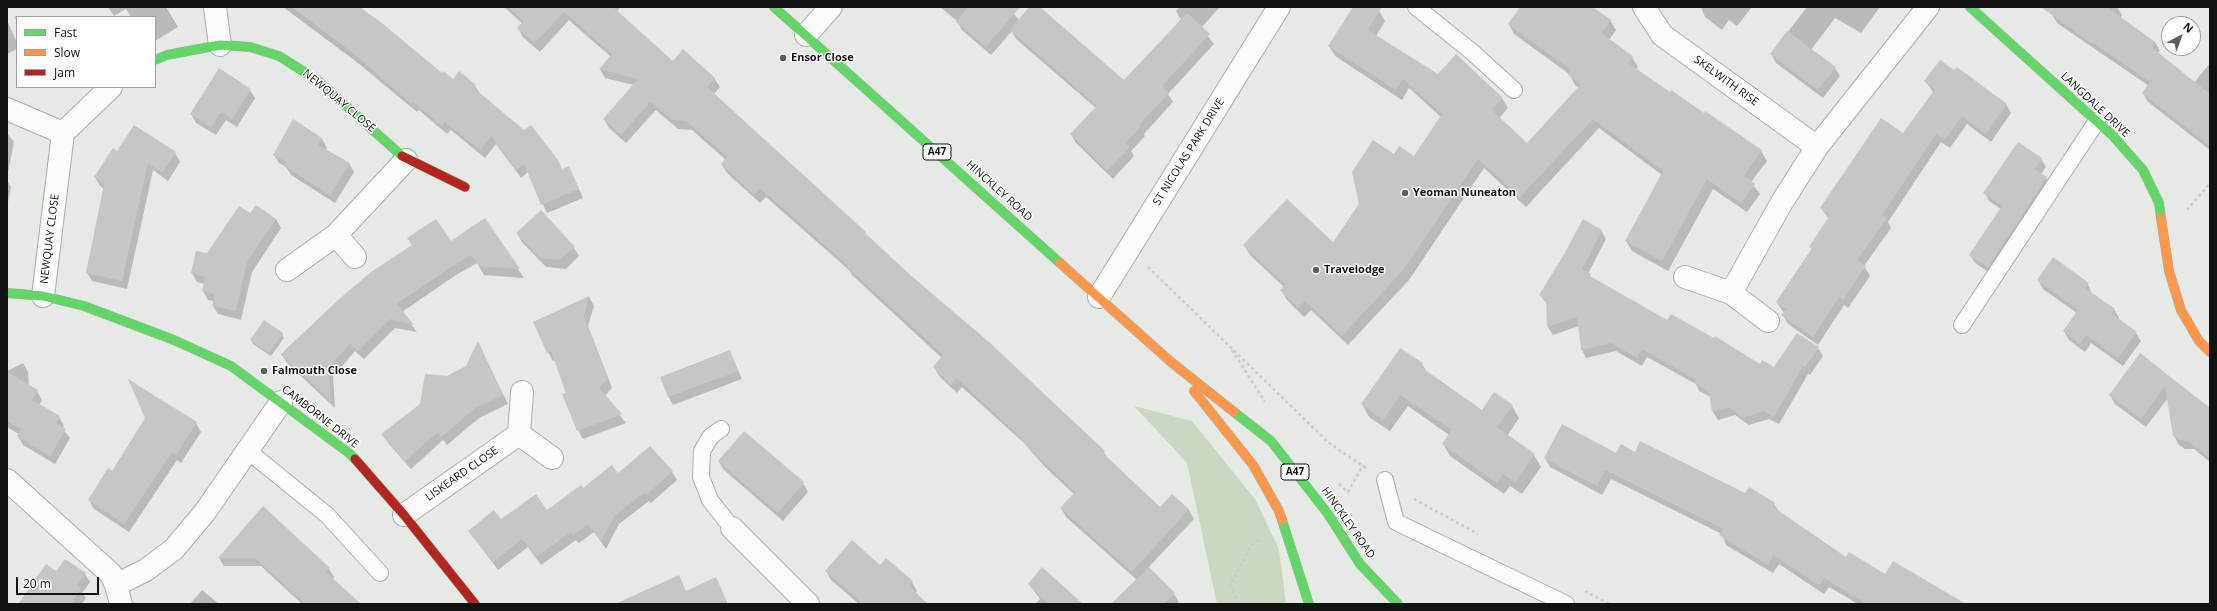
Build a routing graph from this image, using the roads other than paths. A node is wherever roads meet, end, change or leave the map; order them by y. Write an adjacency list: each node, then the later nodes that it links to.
1 (215, 7): 10 (street)
2 (774, 7): 9 (street, HINCKLEY ROAD / A47)
3 (831, 7): 9 (street)
4 (1279, 7): 27 (street, ST NICOLAS PARK DRIVE)
5 (1416, 7): 13 (lane)
6 (1644, 7): 17 (street, SKELWITH RISE)
7 (1928, 7): 17 (street)
8 (1970, 7): 15 (street, LANGDALE DRIVE)
9 (806, 35): 27 (street, HINCKLEY ROAD / A47)
10 (220, 45): 11 (street, NEWQUAY CLOSE); 18 (street, NEWQUAY CLOSE)
11 (156, 60)
12 (110, 88): 16 (street)
13 (1514, 90)
14 (7, 109): 16 (street)
15 (2097, 121): 29 (lane); 30 (street, LANGDALE DRIVE)
16 (63, 133): 26 (street, NEWQUAY CLOSE)
17 (1817, 147): 25 (street)
18 (406, 160): 19 (street, NEWQUAY CLOSE); 20 (street)
19 (465, 187)
20 (336, 235): 21 (street); 22 (street)
21 (355, 257)
22 (287, 270)
23 (1685, 277): 25 (street)
24 (7, 293): 26 (street, CAMBORNE DRIVE)
25 (1731, 293): 28 (street)
26 (43, 296): 33 (street, CAMBORNE DRIVE)
27 (1099, 297): 31 (street, HINCKLEY ROAD / A47)
28 (1768, 321)
29 (1962, 325)
30 (2210, 352)
31 (1171, 362): 46 (street, HINCKLEY ROAD / A47); 47 (street, HINCKLEY ROAD / A47)
32 (522, 392): 35 (street)
33 (281, 402): 36 (street); 40 (street, CAMBORNE DRIVE)
34 (721, 429): 41 (lane)
35 (519, 434): 37 (street); 40 (street, LISKEARD CLOSE)
36 (248, 451): 42 (lane); 43 (street)
37 (552, 458)
38 (7, 480): 43 (street)
39 (1385, 480): 48 (lane)
40 (404, 515): 44 (street, CAMBORNE DRIVE)
41 (732, 528): 45 (street)
42 (380, 573)
43 (118, 594)
44 (475, 604)
45 (807, 604)
46 (1309, 604)
47 (1398, 604)
48 (1566, 604)

